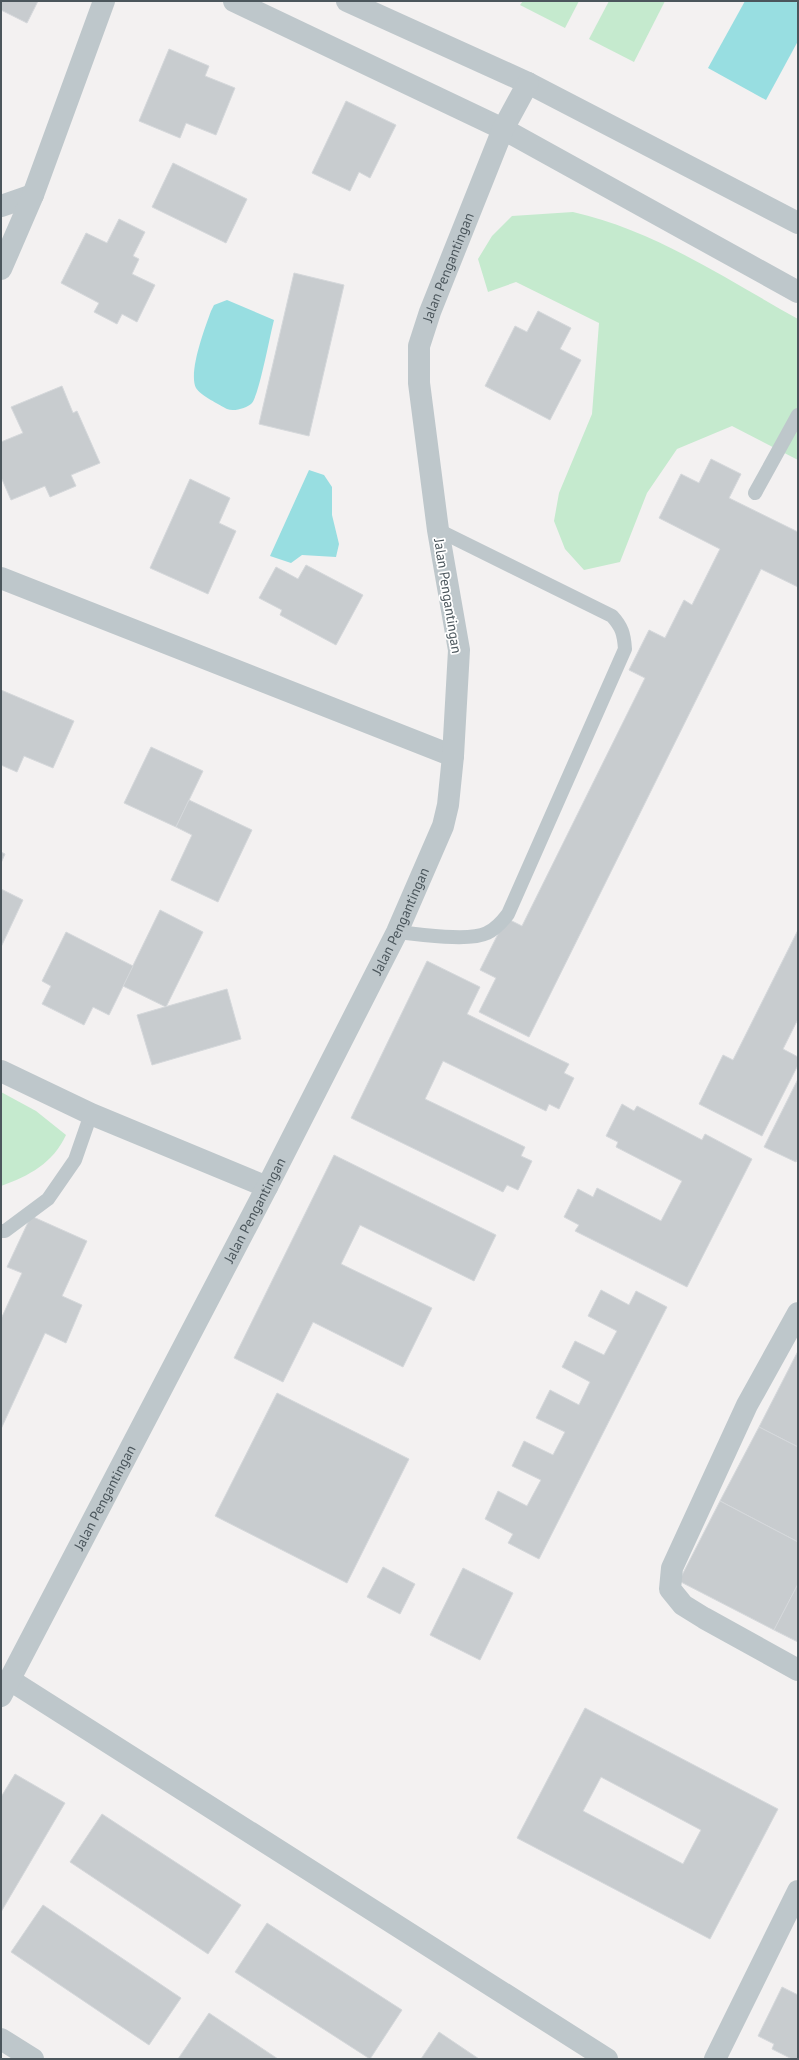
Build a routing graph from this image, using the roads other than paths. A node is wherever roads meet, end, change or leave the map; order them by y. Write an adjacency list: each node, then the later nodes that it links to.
1 (104, 1): 6 (street)
2 (234, 1): 5 (street)
3 (347, 1): 4 (street)
4 (528, 83): 5 (street, Jalan Pengantingan); 8 (street)
5 (503, 129): 10 (street); 13 (street, Jalan Pengantingan)
6 (33, 195): 7 (street); 9 (street)
7 (1, 206)
8 (798, 223)
9 (1, 269)
10 (798, 292)
11 (798, 415): 12 (lane)
12 (755, 494)
13 (438, 530): 15 (street, Jalan Pengantingan); 16 (lane)
14 (1, 578): 15 (street)
15 (453, 756): 16 (street, Jalan Pengantingan)
16 (398, 932): 19 (street, Jalan Pengantingan)
17 (1, 1071): 18 (street)
18 (91, 1114): 19 (street); 20 (lane)
19 (267, 1187): 23 (street, Jalan Pengantingan)
20 (1, 1231)
21 (798, 1313): 22 (street)
22 (798, 1670)
23 (6, 1688): 27 (street)
24 (798, 1891): 28 (street)
25 (1, 2039): 26 (street)
26 (33, 2059)
27 (607, 2059)
28 (715, 2059)

